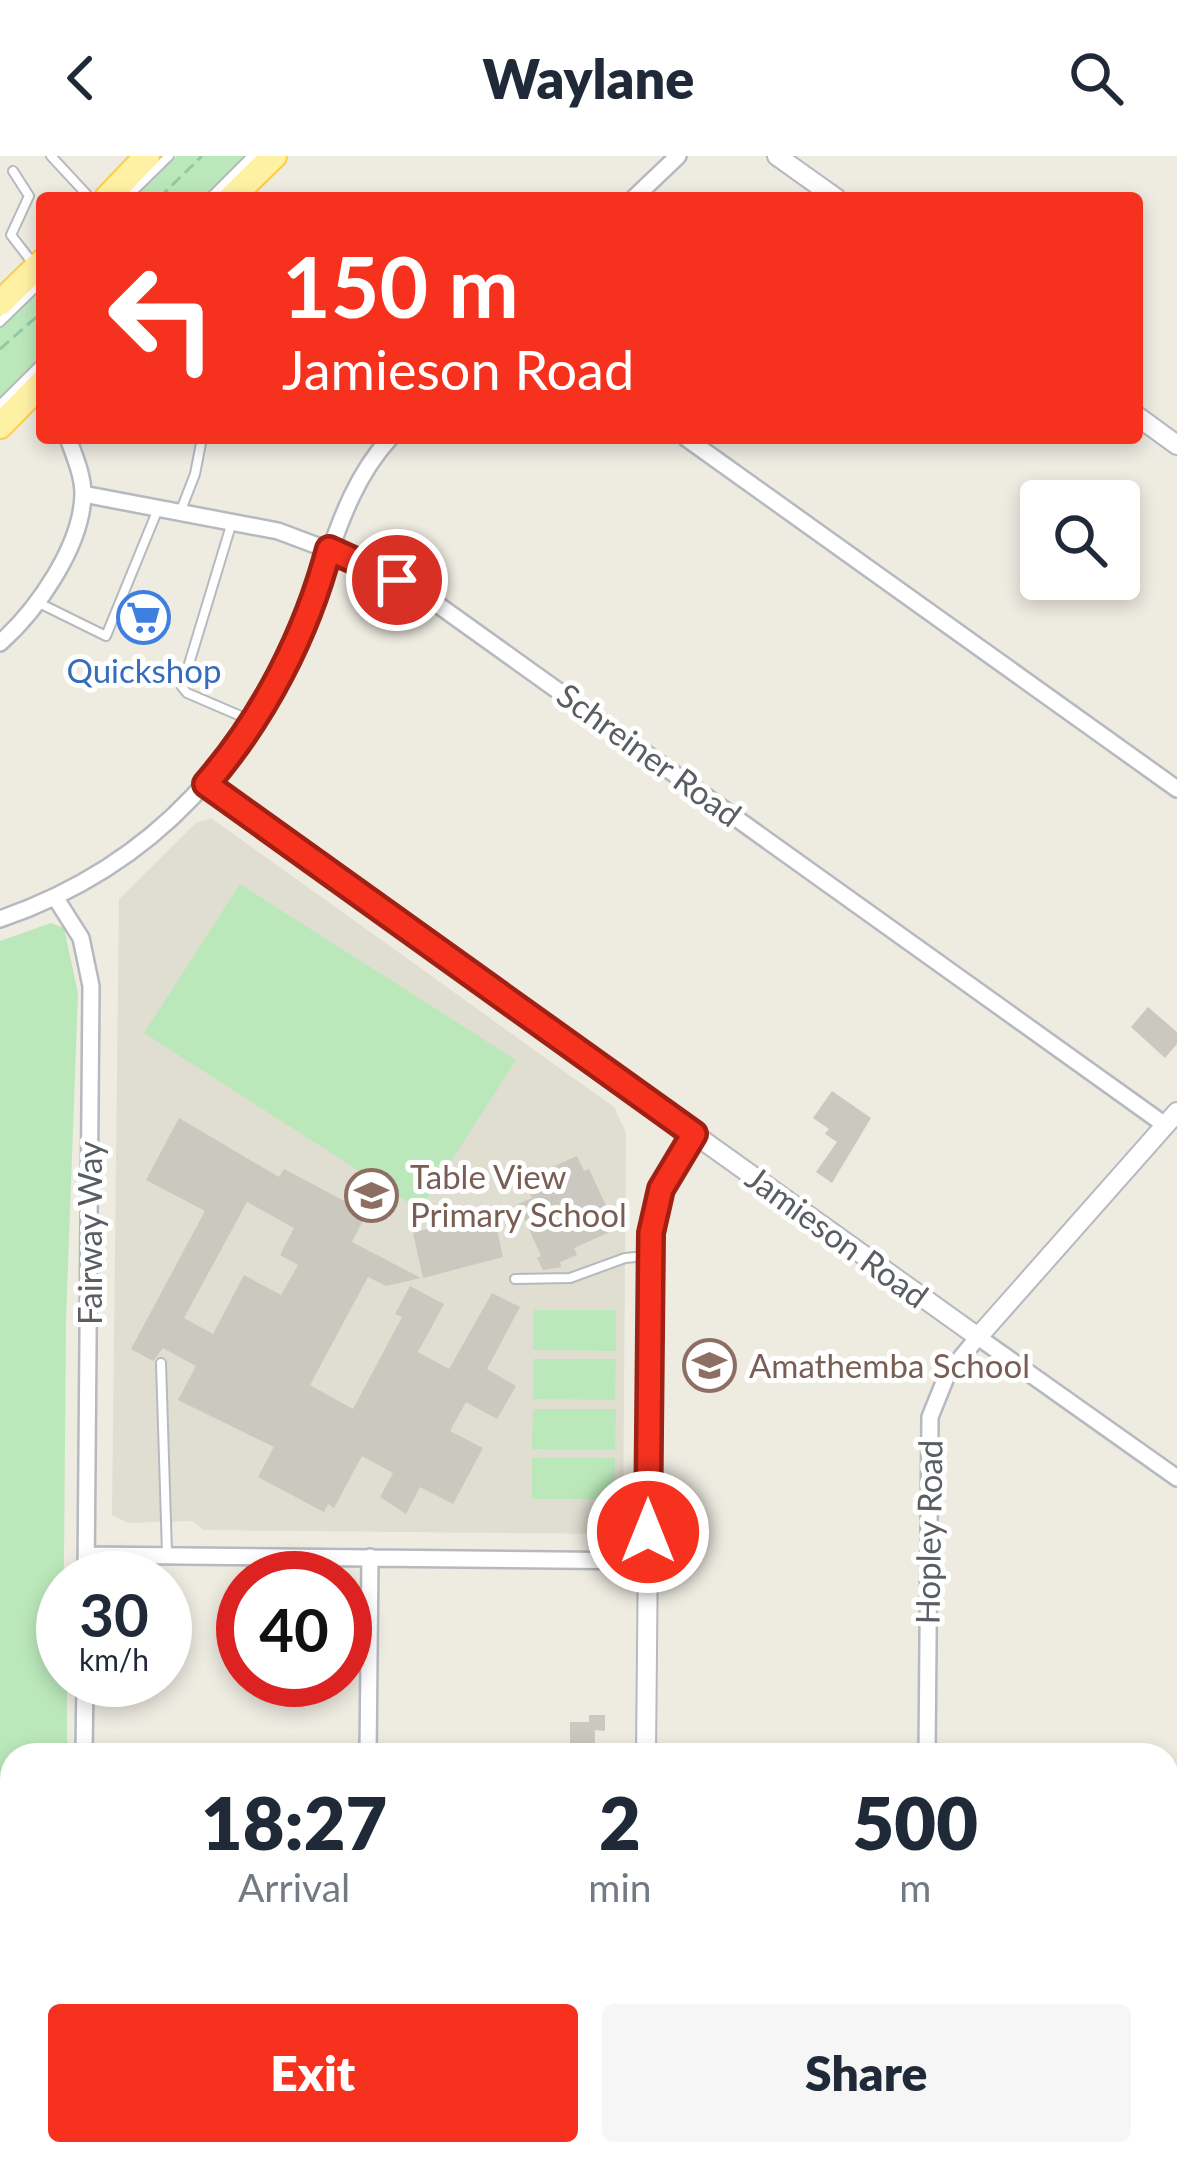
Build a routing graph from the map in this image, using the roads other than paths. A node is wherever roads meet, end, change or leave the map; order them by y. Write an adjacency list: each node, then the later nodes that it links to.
1 (50, 156): 9 (lane)
2 (147, 156): 10 (main road)
3 (169, 156): 11 (lane)
4 (252, 156): 12 (lane)
5 (274, 156): 13 (main road)
6 (678, 156): 14 (street)
7 (777, 156): 15 (street)
8 (13, 171): 16 (lane)
9 (84, 192)
10 (113, 192)
11 (132, 192)
12 (216, 192)
13 (237, 192)
14 (640, 192)
15 (828, 192)
16 (36, 265)
17 (36, 273): 19 (main road)
18 (36, 275): 20 (lane)
19 (0, 303)
20 (0, 322)
21 (36, 369): 23 (lane)
22 (36, 398): 25 (main road)
23 (0, 405)
24 (1143, 420): 30 (street)
25 (0, 426)
26 (70, 444): 31 (street)
27 (201, 444): 33 (lane)
28 (384, 444): 35 (street)
29 (694, 444): 40 (street)
30 (1177, 445)
31 (83, 494): 32 (street, Schreiner Road); 36 (street)
32 (159, 507): 33 (street, Schreiner Road); 36 (lane)
33 (181, 511): 34 (street, Schreiner Road)
34 (232, 520): 35 (street, Schreiner Road); 38 (lane)
35 (329, 549): 38 (street); 43 (street, Schreiner Road)
36 (38, 603): 37 (street)
37 (0, 643)
38 (254, 722): 39 (street)
39 (206, 784): 41 (street); 44 (street, Jamieson Road)
40 (1177, 790)
41 (55, 897): 42 (street); 50 (street, Fairway Way)
42 (0, 919)
43 (1171, 1119): 47 (street, Hopley Road)
44 (694, 1134): 45 (street); 47 (street, Jamieson Road)
45 (650, 1256): 46 (lane); 53 (street)
46 (515, 1279)
47 (977, 1337): 49 (street, Jamieson Road); 59 (street, Hopley Road)
48 (160, 1363): 51 (lane)
49 (1177, 1478)
50 (87, 1551)
51 (167, 1551)
52 (372, 1557): 53 (street)
53 (648, 1561): 58 (street)
54 (85, 1707): 56 (street)
55 (368, 1707): 57 (street)
56 (84, 1743)
57 (368, 1743)
58 (646, 1743)
59 (927, 1743)

